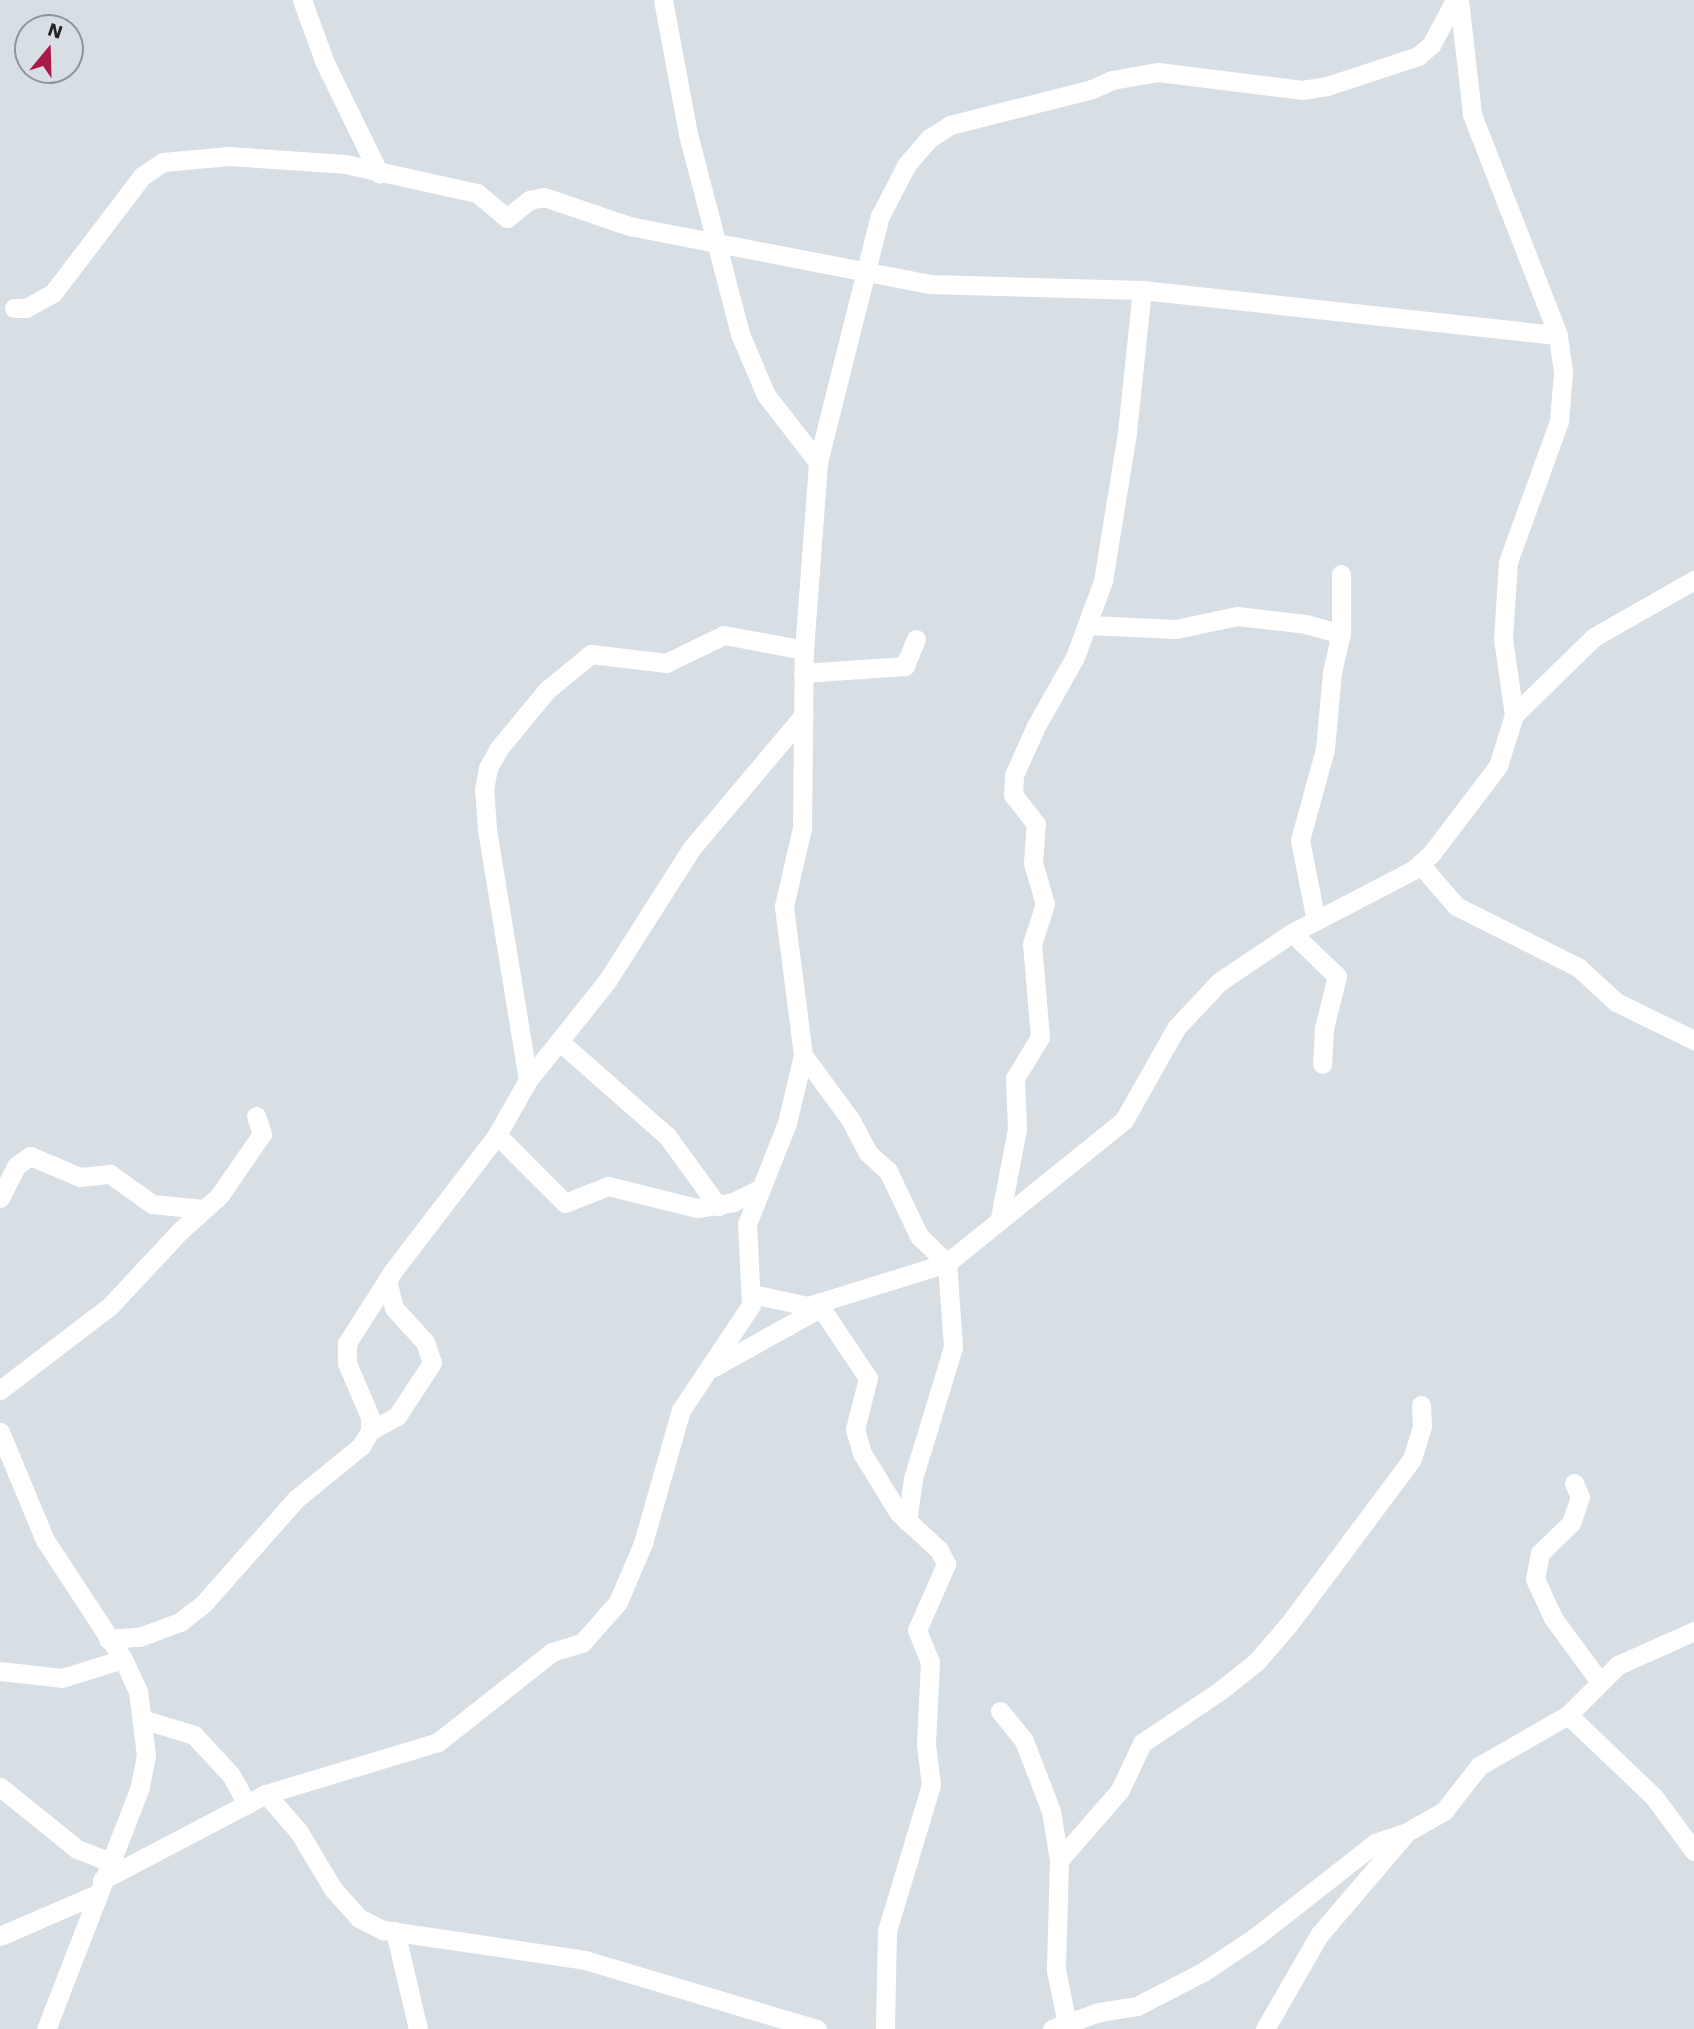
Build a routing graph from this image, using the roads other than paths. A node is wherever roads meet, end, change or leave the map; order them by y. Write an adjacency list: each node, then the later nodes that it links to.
1 (302, 0): 4 (street)
2 (663, 0): 5 (street)
3 (1457, 0): 6 (street); 9 (street)
4 (379, 173): 5 (street); 8 (street)
5 (713, 242): 6 (street); 10 (street)
6 (866, 275): 7 (street); 10 (street)
7 (1142, 290): 9 (street); 13 (street)
8 (14, 308)
9 (1558, 335): 19 (street)
10 (818, 462): 16 (street)
11 (1341, 574): 14 (street)
12 (1694, 580): 19 (street)
13 (1089, 625): 14 (street); 34 (street)
14 (1341, 634): 21 (street)
15 (916, 639): 17 (street)
16 (804, 650): 17 (street); 27 (street)
17 (803, 673): 18 (street)
18 (804, 715): 24 (street); 25 (street)
19 (1514, 715): 20 (street)
20 (1420, 864): 21 (street); 23 (street)
21 (1316, 921): 22 (street)
22 (1292, 933): 26 (street); 34 (street)
23 (1694, 1040)
24 (559, 1041): 27 (street); 32 (street)
25 (803, 1055): 30 (street); 35 (street)
26 (1322, 1064)
27 (528, 1080): 29 (street)
28 (256, 1116): 33 (street)
29 (497, 1135): 32 (street); 36 (street)
30 (758, 1191): 32 (street); 37 (street)
31 (0, 1198): 33 (street)
32 (719, 1206)
33 (204, 1209): 40 (street)
34 (1000, 1218): 35 (street)
35 (947, 1263): 38 (street); 46 (street)
36 (387, 1280): 42 (street); 42 (street)
37 (752, 1294): 38 (street); 39 (street)
38 (823, 1306): 39 (street); 46 (street)
39 (706, 1372): 56 (street)
40 (0, 1390)
41 (1421, 1405): 60 (street)
42 (370, 1431): 48 (street)
43 (0, 1432): 44 (street)
44 (6, 1467): 48 (street)
45 (1574, 1483): 51 (street)
46 (907, 1522): 69 (street)
47 (1694, 1631): 51 (street)
48 (108, 1639): 49 (street)
49 (123, 1659): 50 (street); 54 (street)
50 (0, 1671)
51 (1600, 1682): 53 (street)
52 (1000, 1711): 60 (street)
53 (1568, 1715): 58 (street); 59 (street)
54 (142, 1719): 57 (street); 61 (street)
55 (0, 1787): 61 (street)
56 (266, 1794): 57 (street); 63 (street)
57 (247, 1804): 62 (street)
58 (1407, 1832): 65 (street); 70 (street)
59 (1694, 1851)
60 (1059, 1860): 65 (street)
61 (108, 1861): 62 (street)
62 (99, 1887): 64 (street); 66 (street)
63 (395, 1931): 67 (street); 68 (street)
64 (0, 1936)
65 (1063, 2028)
66 (46, 2029)
67 (418, 2029)
68 (817, 2029)
69 (885, 2029)
70 (1265, 2029)

